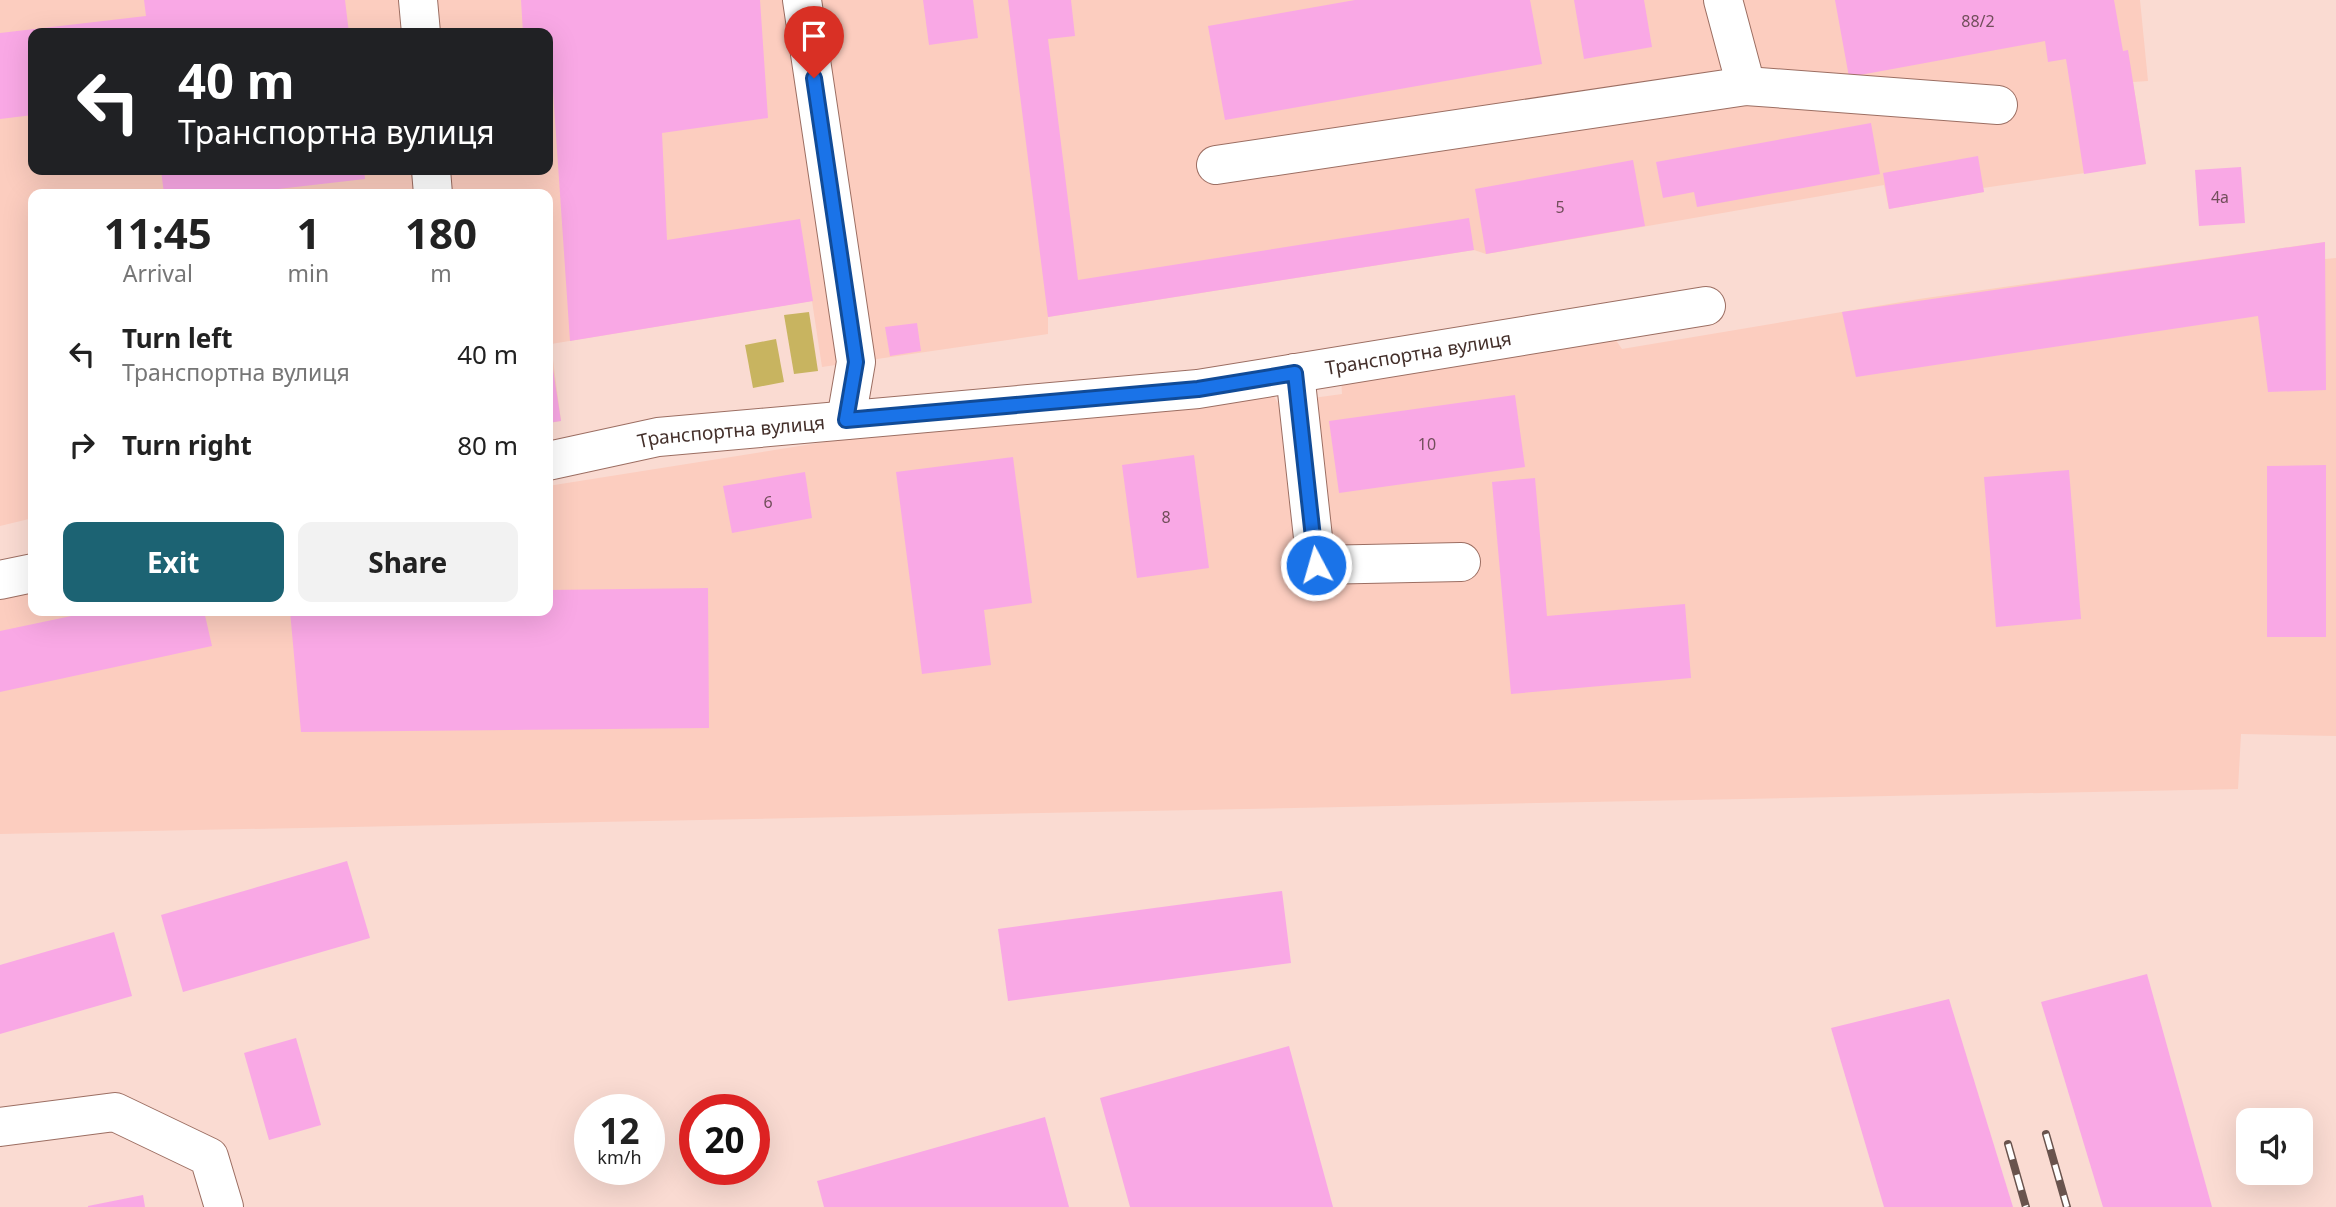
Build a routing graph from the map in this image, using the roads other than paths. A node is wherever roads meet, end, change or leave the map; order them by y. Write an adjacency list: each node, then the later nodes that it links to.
1 (418, 0): 4 (street)
2 (802, 0): 10 (street)
3 (1723, 0): 5 (street)
4 (421, 28)
5 (1746, 86): 6 (street); 7 (street)
6 (1998, 105)
7 (1216, 165)
8 (1706, 306): 9 (street, Транспортна вулиця)
9 (1295, 373): 10 (street, Транспортна вулиця); 12 (street)
10 (846, 420): 11 (street, Транспортна вулиця)
11 (553, 460)
12 (1461, 562)
13 (28, 574): 14 (street)
14 (0, 580)
15 (0, 1128): 16 (street)
16 (224, 1207)

